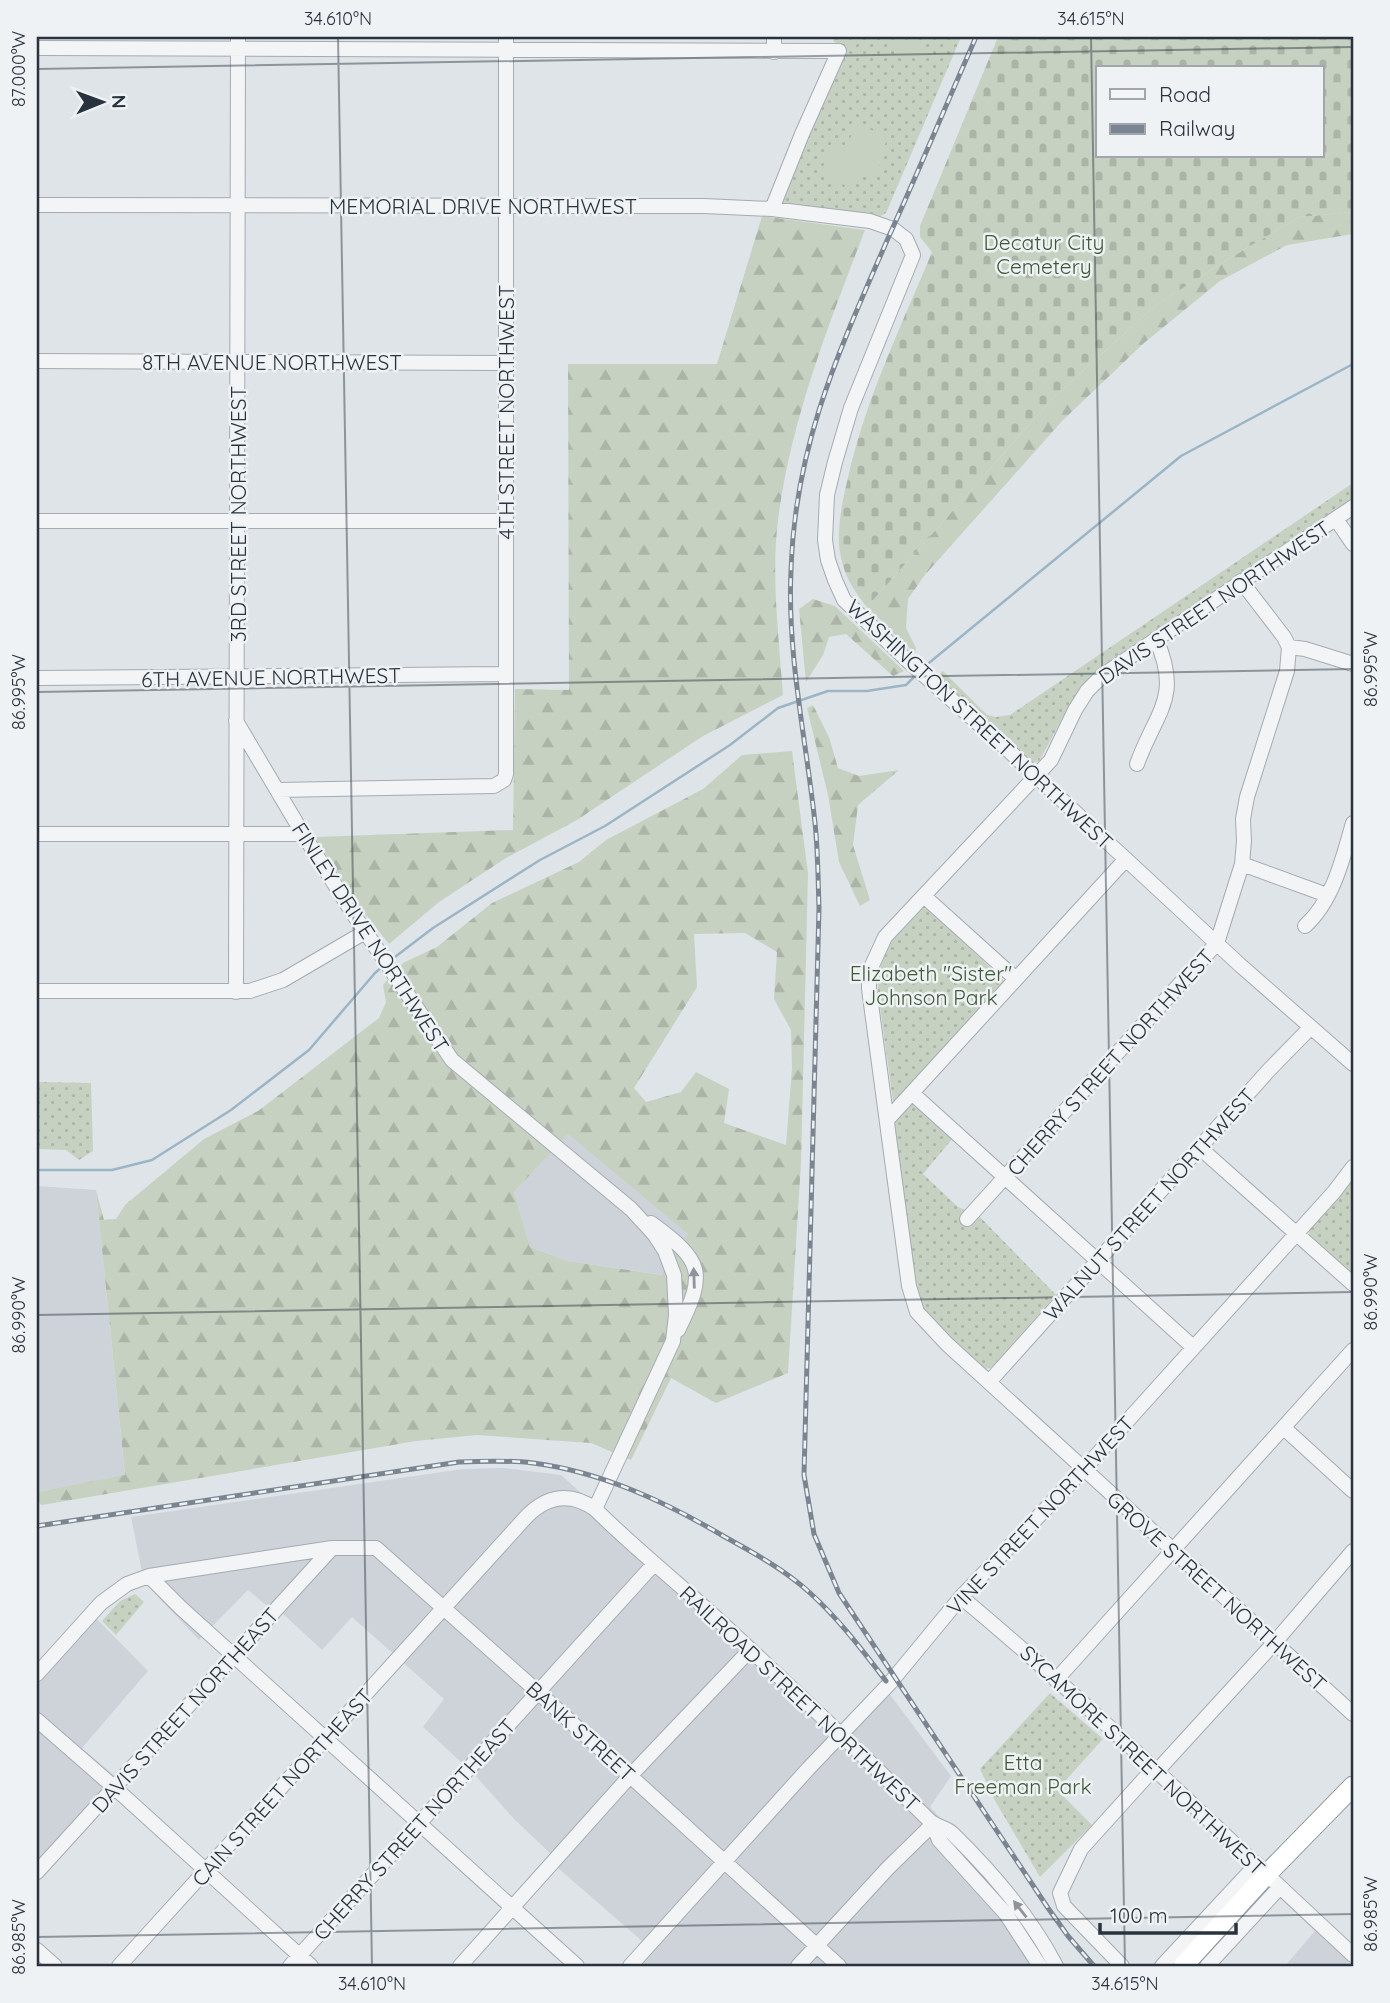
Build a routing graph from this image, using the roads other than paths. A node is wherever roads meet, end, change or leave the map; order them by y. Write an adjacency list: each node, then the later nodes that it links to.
1 (238, 43): 2 (street); 4 (street); 6 (street, 3RD STREET NORTHWEST)
2 (506, 43): 3 (street); 7 (street, 4TH STREET NORTHWEST)
3 (774, 44): 8 (street)
4 (37, 48)
5 (37, 205): 6 (street, MEMORIAL DRIVE NORTHWEST)
6 (238, 205): 7 (street, MEMORIAL DRIVE NORTHWEST); 11 (street, 3RD STREET NORTHWEST)
7 (506, 207): 8 (street, MEMORIAL DRIVE NORTHWEST); 12 (street, 4TH STREET NORTHWEST)
8 (772, 209): 9 (street, MEMORIAL DRIVE NORTHWEST)
9 (913, 255): 28 (street, WASHINGTON STREET NORTHWEST)
10 (37, 361): 11 (street, 8TH AVENUE NORTHWEST)
11 (238, 362): 12 (street, 8TH AVENUE NORTHWEST); 16 (street, 3RD STREET NORTHWEST)
12 (506, 363): 17 (street, 4TH STREET NORTHWEST)
13 (1353, 506): 14 (street, DAVIS STREET NORTHWEST)
14 (1336, 519): 18 (street); 19 (street, DAVIS STREET NORTHWEST)
15 (37, 521): 16 (street)
16 (237, 521): 17 (street); 25 (street, 3RD STREET NORTHWEST)
17 (506, 521): 23 (street, 4TH STREET NORTHWEST)
18 (1353, 544)
19 (1241, 580): 20 (street, DAVIS STREET NORTHWEST); 21 (street)
20 (1156, 639): 27 (street); 28 (street, DAVIS STREET NORTHWEST)
21 (1289, 647): 22 (street); 35 (street, CHERRY STREET NORTHWEST)
22 (1353, 664)
23 (506, 674): 25 (street, 6TH AVENUE NORTHWEST); 29 (street, 4TH STREET NORTHWEST)
24 (37, 678): 25 (street, 6TH AVENUE NORTHWEST)
25 (237, 678): 26 (street, 3RD STREET NORTHWEST)
26 (236, 721): 29 (street, FINLEY DRIVE NORTHWEST); 33 (street, 3RD STREET NORTHWEST)
27 (1137, 764)
28 (1036, 777): 34 (street, WASHINGTON STREET NORTHWEST); 37 (street, DAVIS STREET NORTHWEST)
29 (277, 790): 32 (street, FINLEY DRIVE NORTHWEST)
30 (1353, 823): 36 (street)
31 (37, 834): 33 (street)
32 (303, 834): 33 (street); 39 (street, FINLEY DRIVE NORTHWEST)
33 (236, 835): 43 (street, 3RD STREET NORTHWEST)
34 (1126, 859): 40 (street, WASHINGTON STREET NORTHWEST); 41 (street)
35 (1242, 864): 36 (street); 40 (street, CHERRY STREET NORTHWEST)
36 (1328, 895): 38 (street)
37 (925, 897): 41 (street); 47 (street, DAVIS STREET NORTHWEST)
38 (1304, 926)
39 (365, 932): 43 (street); 51 (street, FINLEY DRIVE NORTHWEST)
40 (1217, 943): 44 (street, WASHINGTON STREET NORTHWEST); 50 (street, CHERRY STREET NORTHWEST)
41 (1016, 979): 46 (street)
42 (37, 991): 43 (street)
43 (236, 992)
44 (1311, 1027): 45 (street, WASHINGTON STREET NORTHWEST); 48 (street, WALNUT STREET NORTHWEST)
45 (1353, 1064)
46 (913, 1094): 47 (street); 50 (street)
47 (887, 1121): 59 (street, GROVE STREET NORTHWEST)
48 (1200, 1148): 53 (street); 54 (street, WALNUT STREET NORTHWEST)
49 (1353, 1167): 53 (street, VINE STREET NORTHWEST)
50 (1007, 1177): 52 (street, CHERRY STREET NORTHWEST); 54 (street)
51 (631, 1209): 56 (street, FINLEY DRIVE NORTHWEST); 56 (street, FINLEY DRIVE NORTHWEST, one-way to 51)
52 (967, 1219)
53 (1296, 1233): 55 (street); 57 (street, VINE STREET NORTHWEST)
54 (1099, 1260): 57 (street); 59 (street, WALNUT STREET NORTHWEST)
55 (1353, 1284)
56 (673, 1341): 63 (street, FINLEY DRIVE NORTHWEST)
57 (1193, 1347): 61 (street, VINE STREET NORTHWEST)
58 (1353, 1350): 60 (street)
59 (989, 1382): 61 (street, GROVE STREET NORTHWEST)
60 (1284, 1428): 62 (street); 66 (street)
61 (1084, 1469): 66 (street, GROVE STREET NORTHWEST); 70 (street, VINE STREET NORTHWEST)
62 (1353, 1491)
63 (595, 1510): 64 (street, RAILROAD STREET NORTHWEST); 68 (street, RAILROAD STREET NORTHWEST)
64 (514, 1530): 71 (street, CAIN STREET NORTHEAST)
65 (332, 1548): 69 (street, BANK STREET); 71 (street, BANK STREET); 74 (street, DAVIS STREET NORTHEAST)
66 (1172, 1551): 72 (street, GROVE STREET NORTHWEST); 76 (street)
67 (1353, 1551): 72 (street)
68 (654, 1564): 73 (street, RAILROAD STREET NORTHWEST); 77 (street)
69 (149, 1576): 74 (street); 75 (street, BANK STREET)
70 (961, 1597): 76 (street, SYCAMORE STREET NORTHWEST); 80 (street, VINE STREET NORTHWEST)
71 (445, 1608): 77 (street, BANK STREET); 81 (street, CAIN STREET NORTHEAST)
72 (1275, 1642): 78 (street, GROVE STREET NORTHWEST); 82 (street)
73 (750, 1650): 80 (street, RAILROAD STREET NORTHWEST); 83 (street)
74 (234, 1656): 81 (street); 85 (street, DAVIS STREET NORTHEAST)
75 (37, 1674)
76 (1056, 1680): 82 (street, SYCAMORE STREET NORTHWEST)
77 (538, 1692): 83 (street, BANK STREET); 86 (street, CHERRY STREET NORTHEAST)
78 (1353, 1714)
79 (37, 1720): 85 (street)
80 (841, 1734): 87 (street, RAILROAD STREET NORTHWEST); 88 (street, VINE STREET NORTHWEST)
81 (326, 1739): 86 (street); 89 (street, CAIN STREET NORTHEAST)
82 (1157, 1771): 91 (street, SYCAMORE STREET NORTHWEST); 107 (street)
83 (630, 1776): 88 (street, BANK STREET); 92 (street)
84 (1353, 1786): 91 (highway)
85 (116, 1788): 89 (street); 90 (street, DAVIS STREET NORTHEAST)
86 (419, 1823): 92 (street); 96 (street, CHERRY STREET NORTHEAST)
87 (933, 1824): 93 (street); 105 (street); 106 (street, RAILROAD STREET NORTHWEST, one-way to 87)
88 (725, 1861): 93 (street, BANK STREET); 102 (street, VINE STREET NORTHWEST)
89 (207, 1871): 96 (street); 98 (street, CAIN STREET NORTHEAST)
90 (37, 1872)
91 (1268, 1875): 95 (street, SYCAMORE STREET NORTHWEST); 108 (street); 109 (highway); 110 (street)
92 (514, 1908): 100 (street); 101 (street)
93 (816, 1947): 103 (street); 104 (street, BANK STREET)
94 (37, 1950): 97 (street)
95 (1353, 1955)
96 (295, 1961): 99 (street)
97 (55, 1966)
98 (119, 1966)
99 (311, 1966)
100 (460, 1966)
101 (577, 1966)
102 (630, 1966)
103 (798, 1966)
104 (839, 1966)
105 (1040, 1966)
106 (1056, 1966)
107 (1122, 1966)
108 (1162, 1966)
109 (1183, 1966)
110 (1208, 1966)

